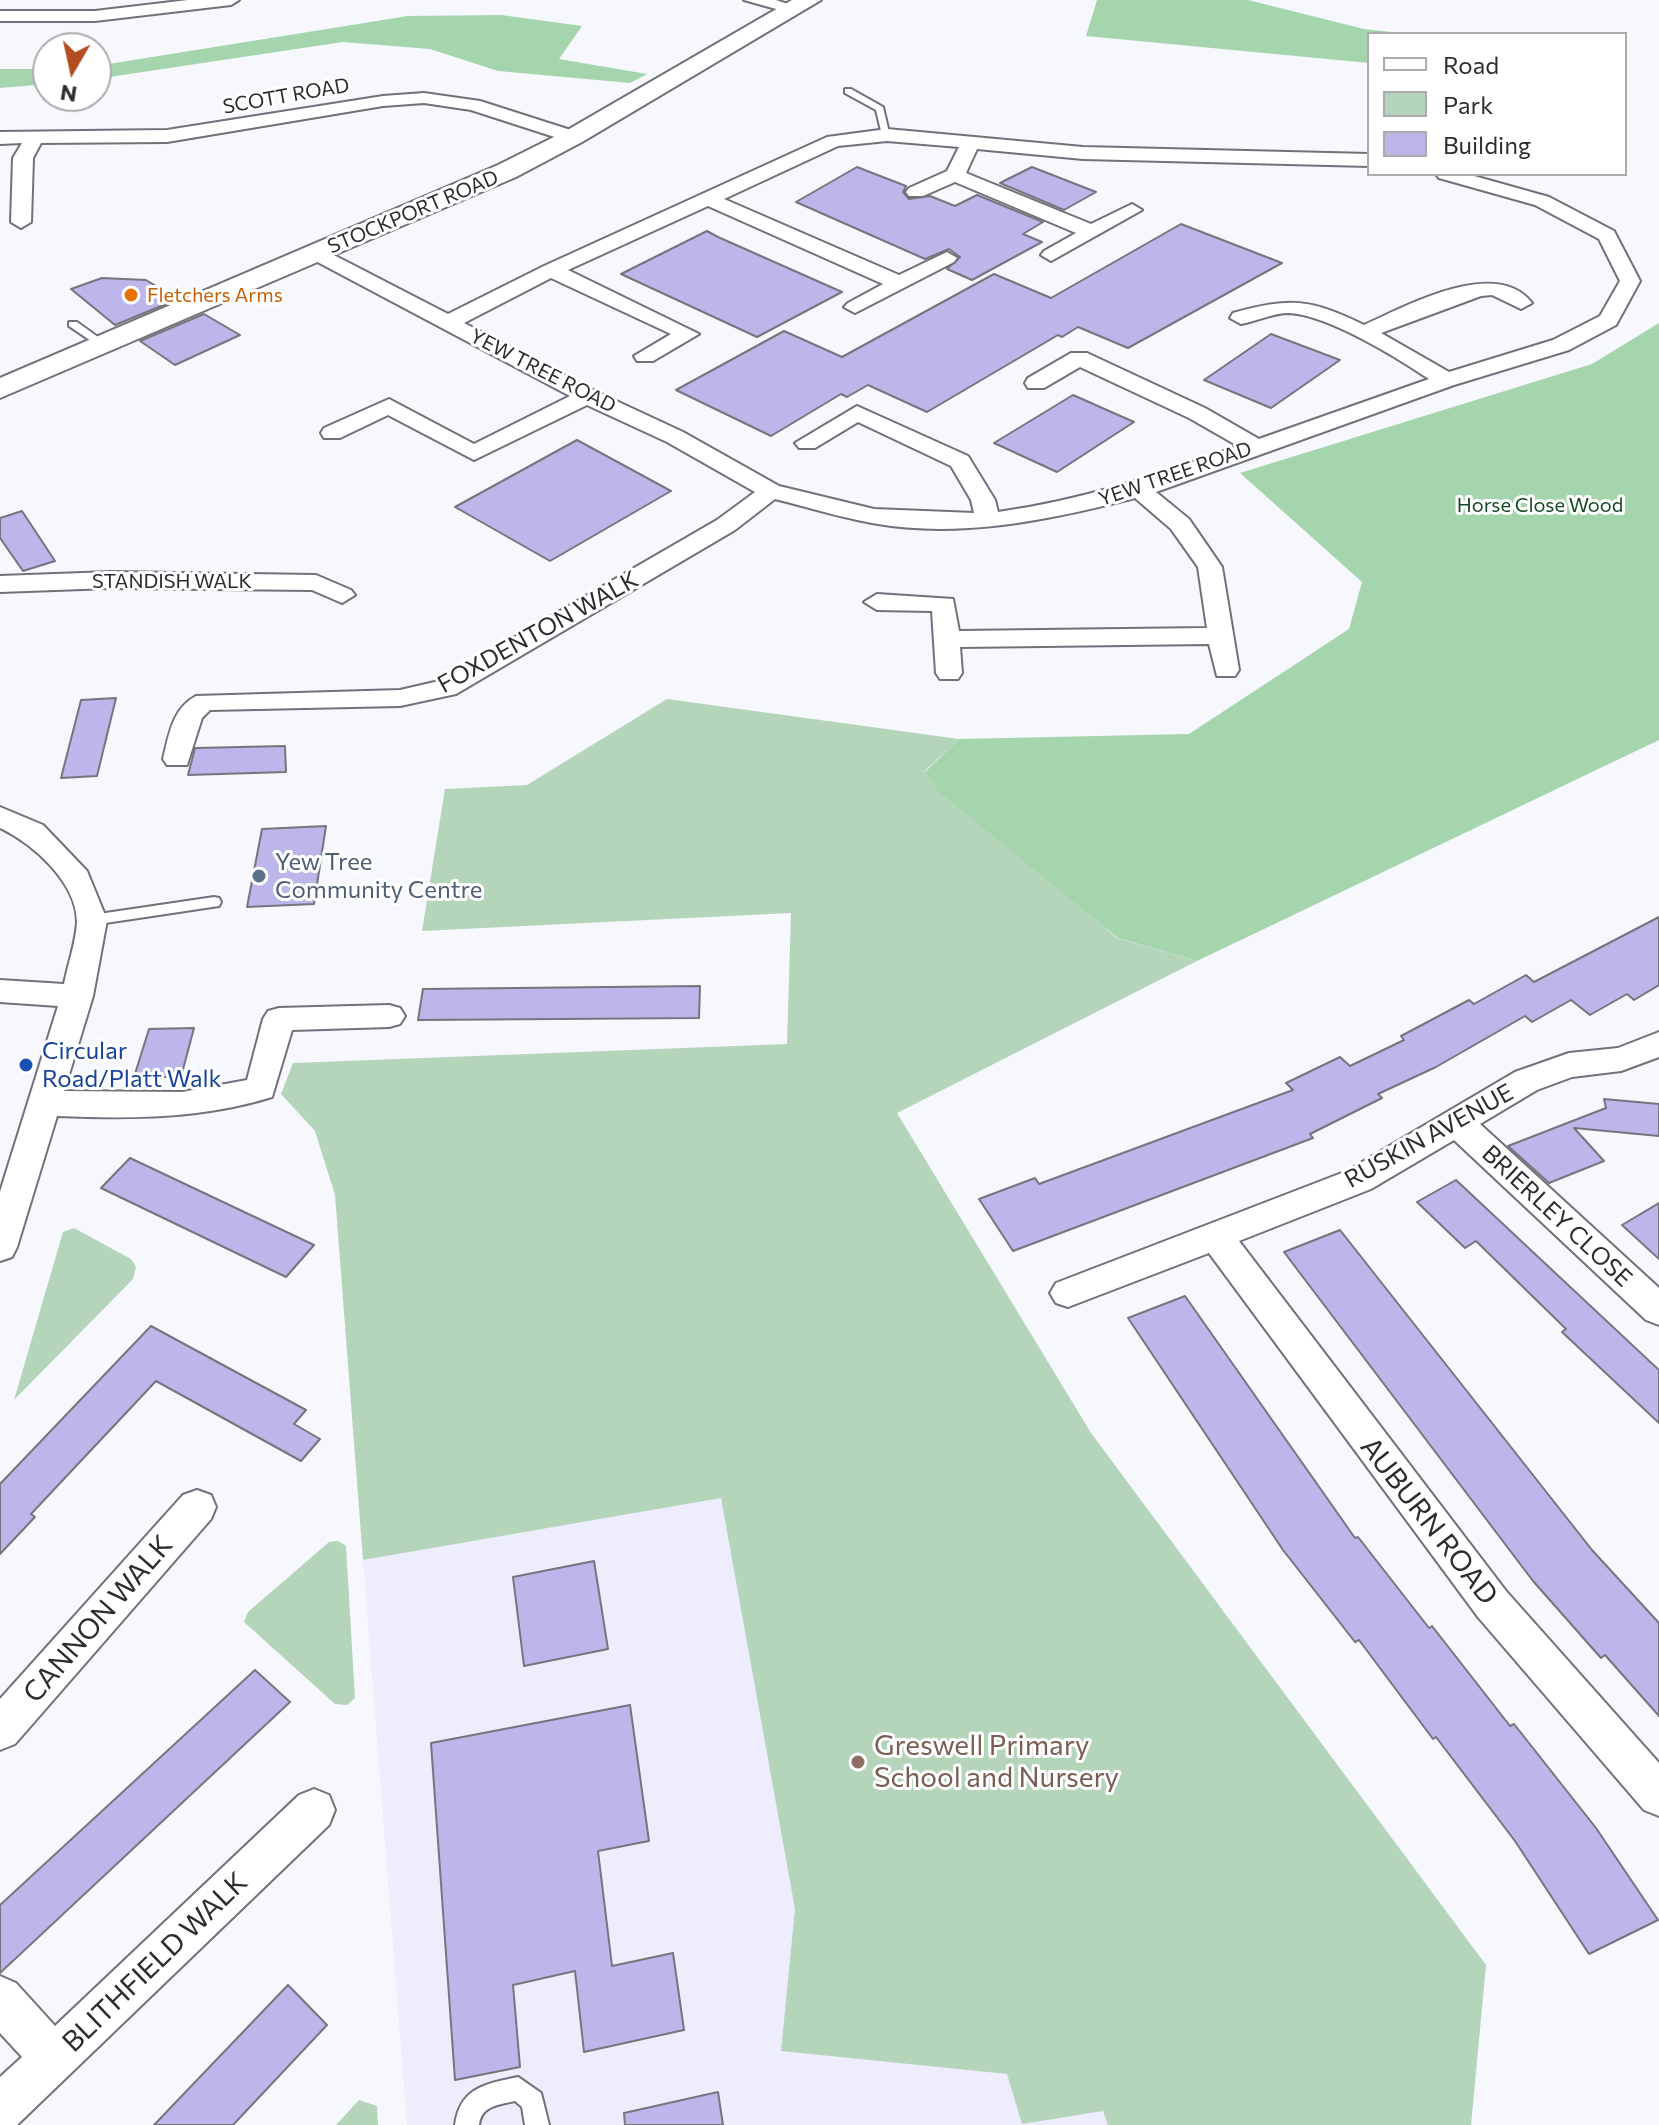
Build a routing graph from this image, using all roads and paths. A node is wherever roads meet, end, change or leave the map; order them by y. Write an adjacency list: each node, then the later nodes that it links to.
1 (231, 0): 4 (street)
2 (752, 0): 3 (street)
3 (801, 5): 7 (highway, STOCKPORT ROAD)
4 (0, 16)
5 (848, 91): 6 (lane)
6 (887, 135): 10 (street, YEW TREE ROAD); 15 (street, YEW TREE ROAD)
7 (573, 137): 9 (street, SCOTT ROAD); 19 (highway, STOCKPORT ROAD)
8 (0, 138): 9 (street, SCOTT ROAD)
9 (35, 138): 17 (street)
10 (970, 143): 11 (street, YEW TREE ROAD); 12 (street)
11 (1367, 160)
12 (955, 175): 14 (street); 18 (street)
13 (1453, 176): 32 (street, YEW TREE ROAD)
14 (916, 192)
15 (706, 198): 22 (street, YEW TREE ROAD); 23 (street)
16 (1132, 210): 18 (street)
17 (21, 222)
18 (1092, 232): 20 (street)
19 (317, 254): 27 (street, YEW TREE ROAD); 30 (highway, STOCKPORT ROAD)
20 (1051, 255)
21 (947, 258): 23 (street)
22 (551, 270): 27 (street, YEW TREE ROAD); 31 (street)
23 (899, 283): 25 (street)
24 (1521, 303): 29 (street)
25 (855, 307)
26 (1241, 318): 29 (street)
27 (449, 322): 35 (street, YEW TREE ROAD)
28 (73, 324): 30 (lane)
29 (1362, 334): 32 (street)
30 (104, 345): 34 (highway, STOCKPORT ROAD)
31 (645, 356)
32 (1446, 380): 38 (street, YEW TREE ROAD)
33 (1036, 383): 38 (street)
34 (0, 389)
35 (587, 396): 36 (street); 40 (street, YEW TREE ROAD)
36 (332, 433)
37 (807, 443): 41 (street)
38 (1256, 447): 39 (street, YEW TREE ROAD)
39 (1139, 490): 41 (street, YEW TREE ROAD); 45 (street)
40 (771, 491): 41 (street, YEW TREE ROAD); 49 (street, FOXDENTON WALK)
41 (988, 521)
42 (0, 584): 43 (street, STANDISH WALK)
43 (342, 595)
44 (877, 602): 46 (street)
45 (1221, 636): 46 (street); 47 (street)
46 (946, 639): 48 (street)
47 (1226, 670)
48 (949, 673)
49 (177, 759)
50 (0, 816): 52 (street)
51 (214, 902): 52 (lane)
52 (92, 920): 54 (street)
53 (0, 991): 54 (street)
54 (77, 996): 57 (street)
55 (389, 1016): 57 (street)
56 (1659, 1044): 58 (street, RUSKIN AVENUE)
57 (46, 1103): 60 (street)
58 (1456, 1122): 59 (street, RUSKIN AVENUE); 62 (street, BRIERLEY CLOSE)
59 (1214, 1234): 61 (street, RUSKIN AVENUE); 65 (street, AUBURN ROAD)
60 (0, 1247)
61 (1068, 1293)
62 (1659, 1310)
63 (197, 1507): 64 (street, CANNON WALK)
64 (0, 1730)
65 (1659, 1795)
66 (314, 1810): 68 (street, BLITHFIELD WALK)
67 (0, 1999): 68 (street, BLITHFIELD WALK)
68 (54, 2059): 69 (street)
69 (0, 2109)
70 (467, 2125): 71 (lane)
71 (537, 2125)

